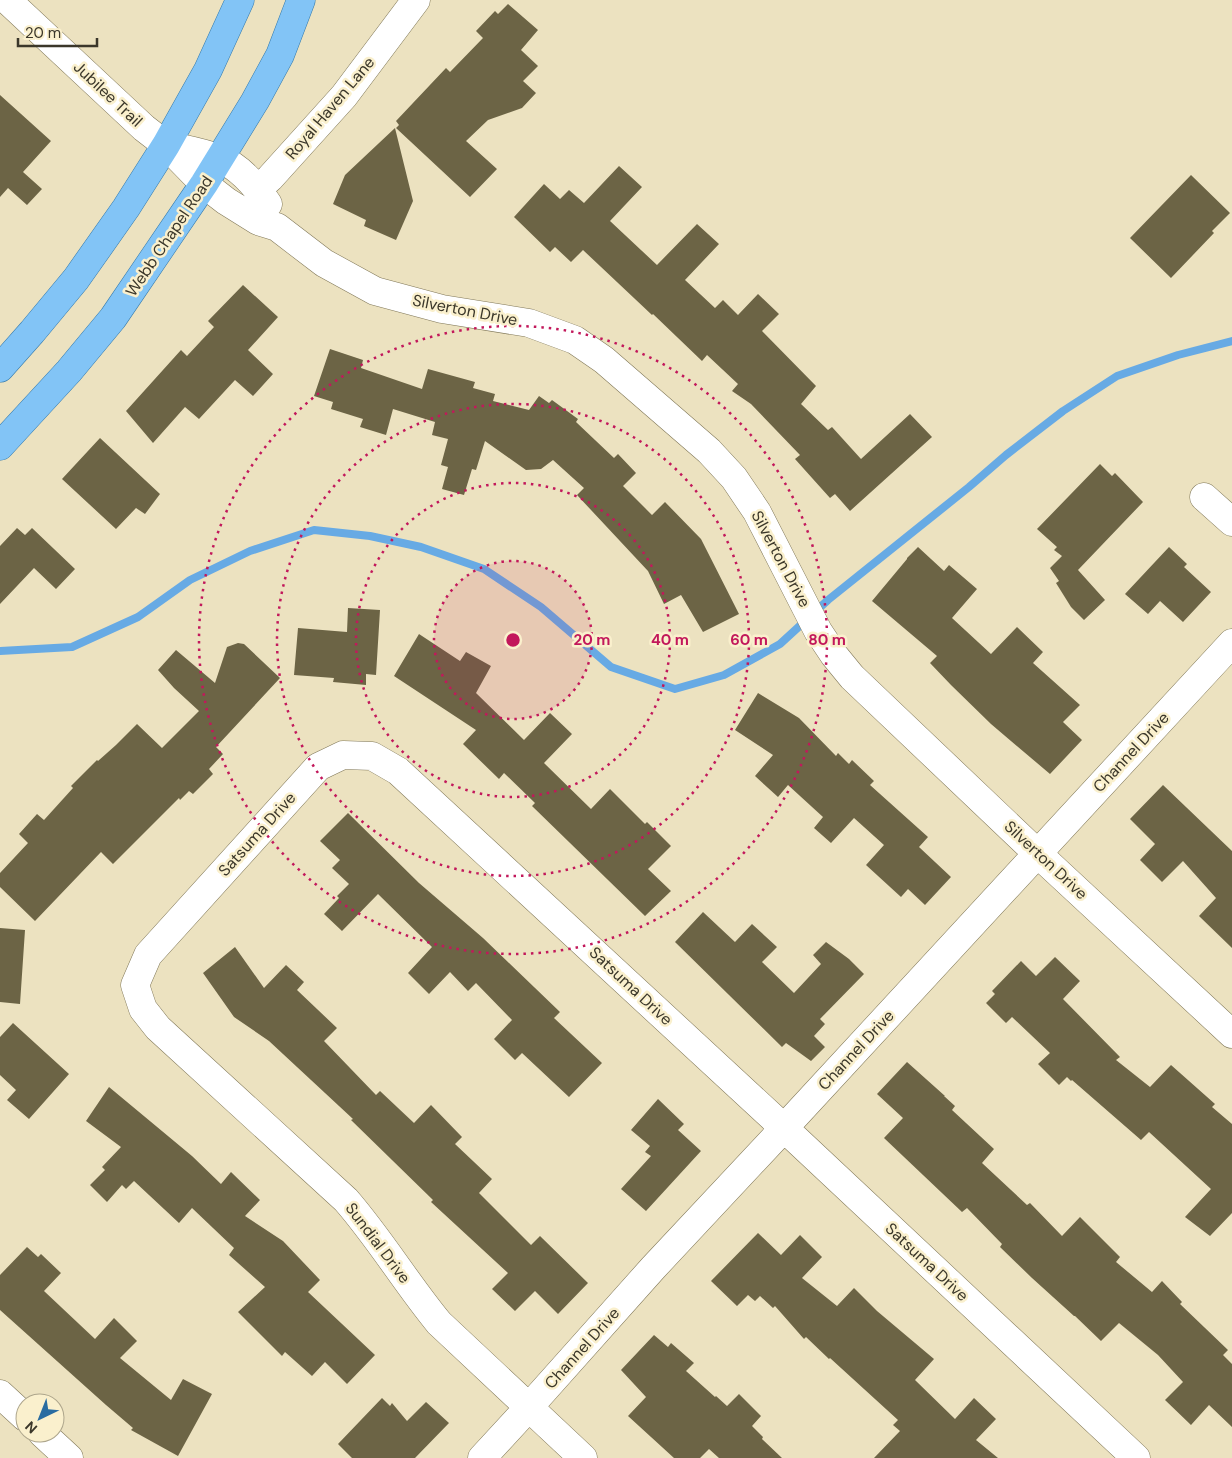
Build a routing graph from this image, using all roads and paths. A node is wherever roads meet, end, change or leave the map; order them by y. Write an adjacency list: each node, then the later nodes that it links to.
1 (7, 0): 5 (street, Jubilee Trail)
2 (240, 0): 5 (main road)
3 (301, 0): 6 (main road, Webb Chapel Road)
4 (416, 0): 8 (street, Royal Haven Lane)
5 (166, 145): 6 (street); 7 (street, Silverton Drive); 10 (main road)
6 (220, 159): 7 (main road, Webb Chapel Road); 8 (street)
7 (204, 184): 9 (street, Silverton Drive); 11 (main road, Webb Chapel Road)
8 (258, 189): 9 (street)
9 (277, 227): 15 (street, Silverton Drive)
10 (0, 368)
11 (0, 446)
12 (1204, 497): 13 (street)
13 (1232, 522)
14 (1232, 643): 15 (street, Channel Drive)
15 (1037, 852): 17 (street, Silverton Drive); 18 (street, Channel Drive)
16 (135, 986): 18 (street, Satsuma Drive); 20 (street, Sundial Drive)
17 (1232, 1034)
18 (784, 1128): 20 (street, Channel Drive); 26 (street, Satsuma Drive)
19 (0, 1394): 21 (street)
20 (529, 1407): 24 (street, Channel Drive); 25 (street, Sundial Drive)
21 (15, 1408)
22 (53, 1443): 23 (street)
23 (70, 1458)
24 (482, 1458)
25 (583, 1458)
26 (1136, 1458)

